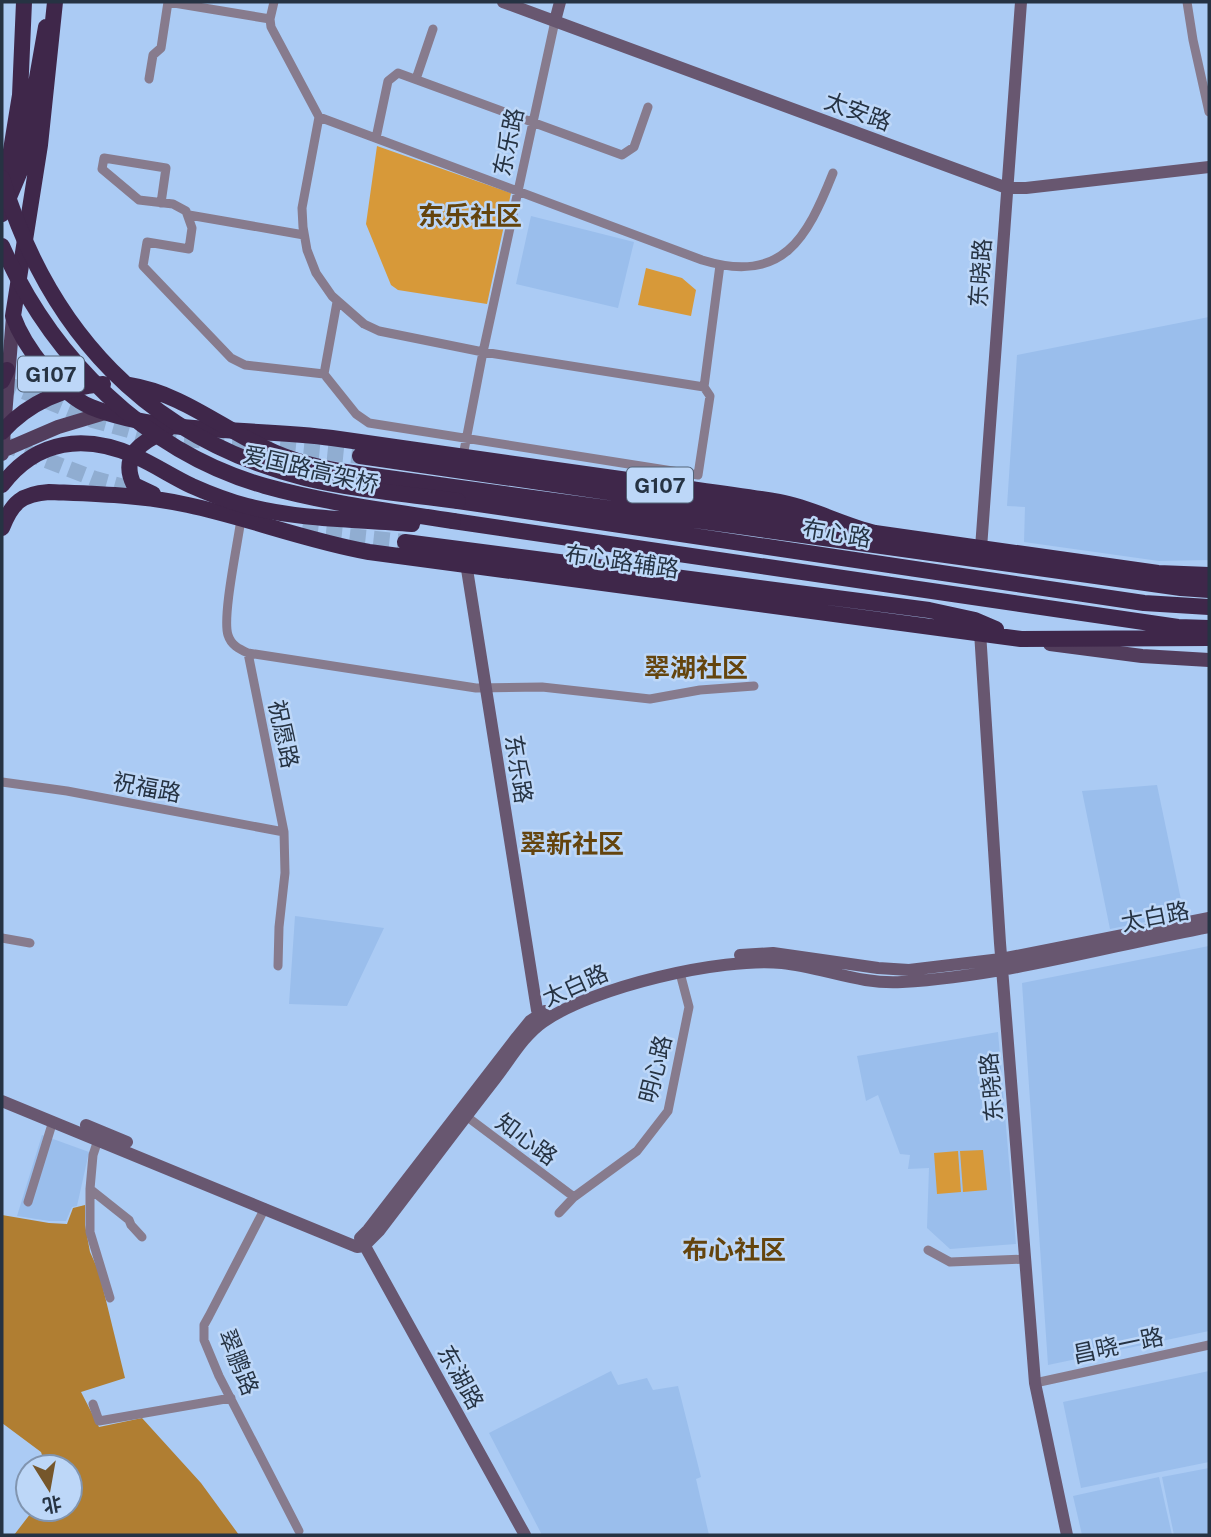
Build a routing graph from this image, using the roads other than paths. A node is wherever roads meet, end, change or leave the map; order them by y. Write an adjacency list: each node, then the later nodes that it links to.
1 (24, 2): 25 (highway, bridge)
2 (55, 2): 26 (highway); 32 (highway)
3 (168, 2): 9 (street); 12 (street)
4 (274, 2): 9 (street)
5 (503, 2): 10 (street, 太安路)
6 (560, 2): 10 (street, 东乐路)
7 (1021, 2): 22 (street, 东晓路)
8 (1187, 2): 15 (street)
9 (270, 19): 16 (street)
10 (555, 21): 17 (street, 东乐路); 22 (street, 太安路)
11 (433, 29): 13 (street)
12 (149, 79)
13 (416, 79): 17 (street); 18 (street)
14 (648, 107): 17 (street)
15 (1209, 112)
16 (319, 117): 18 (street); 28 (street)
17 (534, 122): 23 (street, 东乐路)
18 (376, 138): 23 (street)
19 (1209, 167): 22 (street, 太安路)
20 (833, 173): 30 (street)
21 (2, 178): 45 (highway, 爱国路高架桥, bridge)
22 (1007, 188): 52 (street, 东晓路)
23 (519, 191): 30 (street); 33 (street, 东乐路)
24 (161, 203): 24 (street); 27 (street)
25 (2, 209)
26 (2, 215)
27 (189, 215): 28 (street); 34 (street)
28 (304, 236): 31 (street)
29 (2, 246): 48 (highway, 爱国路高架桥, bridge)
30 (720, 265): 36 (street)
31 (337, 302): 33 (street); 34 (street)
32 (13, 316): 35 (main road); 37 (highway, G107)
33 (483, 352): 36 (street); 40 (street, 东乐路)
34 (324, 374): 40 (street)
35 (4, 375): 41 (main road)
36 (704, 387): 40 (street)
37 (108, 412): 38 (highway, G107); 41 (main road)
38 (176, 426): 43 (highway, G107); 46 (highway)
39 (2, 432): 51 (highway, bridge)
40 (466, 439): 43 (street, 东乐路)
41 (2, 452)
42 (360, 456): 51 (highway)
43 (463, 456): 52 (highway, G107)
44 (2, 485): 48 (highway, bridge)
45 (458, 502): 56 (highway, 布心路)
46 (188, 505): 47 (highway, 布心路辅路); 49 (highway, 布心路辅路)
47 (241, 519): 53 (highway, 布心路辅路); 61 (street, 祝愿路)
48 (452, 524): 57 (highway, 布心路)
49 (2, 528)
50 (405, 542): 60 (highway)
51 (881, 548): 55 (highway)
52 (981, 548): 54 (highway, G107)
53 (466, 563): 58 (highway, 布心路辅路); 64 (street, 东乐路)
54 (1209, 575)
55 (1209, 590)
56 (1209, 607)
57 (1209, 628)
58 (980, 632): 60 (highway, 布心路辅路); 71 (street, 东晓路)
59 (1209, 638): 60 (highway)
60 (1021, 639): 62 (main road, 布心路辅路)
61 (248, 653): 64 (street); 66 (street, 祝愿路)
62 (1209, 660)
63 (754, 686): 64 (street)
64 (484, 688): 74 (street, 东乐路)
65 (2, 782): 66 (street, 祝福路)
66 (284, 832): 72 (street, 祝愿路)
67 (1209, 918): 71 (street, 太白路)
68 (1209, 927): 71 (street, 太白路)
69 (2, 938): 70 (street)
70 (30, 943)
71 (1002, 964): 73 (street, 太白路); 74 (street, 太白路); 87 (street, 东晓路)
72 (278, 966)
73 (680, 973): 74 (street, 太白路); 80 (street, 明心路)
74 (540, 1019): 76 (street, 太白路)
75 (2, 1096): 77 (street)
76 (462, 1113): 80 (street, 知心路); 85 (street, 太白路)
77 (54, 1117): 78 (street); 81 (street)
78 (100, 1136): 79 (street); 82 (street); 85 (street)
79 (90, 1189): 84 (street); 88 (street)
80 (574, 1197): 83 (street, 明心路)
81 (28, 1202)
82 (265, 1208): 85 (street); 91 (street, 翠鹏路)
83 (559, 1213)
84 (142, 1237)
85 (362, 1242): 94 (street, 东湖路)
86 (928, 1250): 87 (street)
87 (1026, 1259): 90 (street, 东晓路)
88 (110, 1298)
89 (1209, 1345): 90 (street, 昌晓一路)
90 (1035, 1383): 95 (street, 东晓路)
91 (231, 1398): 92 (street); 93 (street, 翠鹏路)
92 (93, 1404)
93 (299, 1531)
94 (525, 1535)
95 (1067, 1535)

